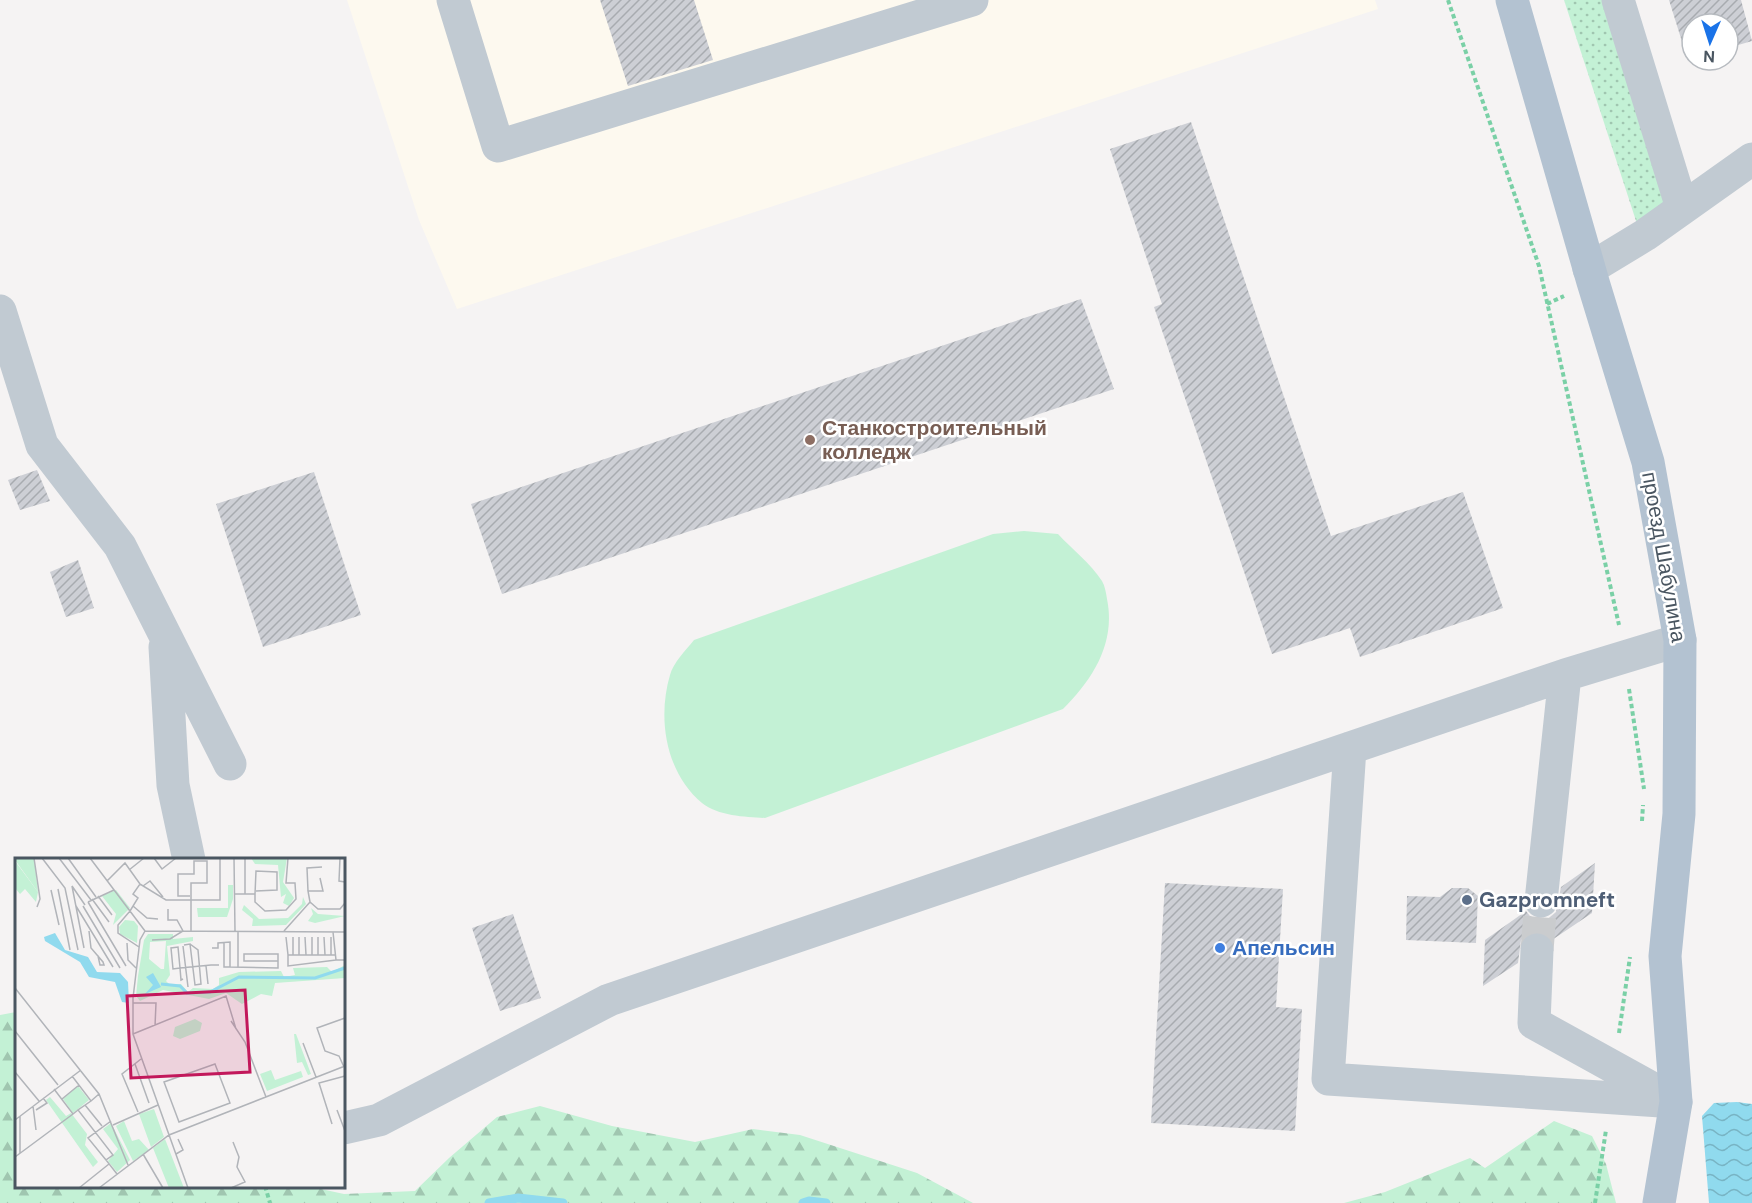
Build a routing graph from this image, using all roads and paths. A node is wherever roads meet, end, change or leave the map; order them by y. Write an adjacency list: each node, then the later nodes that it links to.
1 (453, 0): 2 (lane)
2 (972, 0)
3 (1448, 0): 12 (path)
4 (1512, 0): 8 (main road, проезд Шабулина)
5 (1618, 0): 7 (lane)
6 (1752, 159): 7 (lane)
7 (1682, 208): 8 (lane)
8 (1589, 269): 11 (main road, проезд Шабулина)
9 (0, 311): 10 (lane)
10 (164, 633): 15 (lane); 19 (lane)
11 (1680, 640): 12 (lane); 24 (main road, проезд Шабулина)
12 (1624, 657): 13 (lane); 16 (path)
13 (1565, 675): 14 (lane); 20 (lane)
14 (1350, 748): 23 (lane); 25 (lane)
15 (230, 764)
16 (1644, 792)
17 (1643, 804): 18 (path)
18 (1642, 827)
19 (189, 858)
20 (1541, 901)
21 (1537, 950): 23 (lane)
22 (1630, 955): 23 (path)
23 (1613, 1083): 24 (lane); 28 (path)
24 (1676, 1101): 29 (main road, проезд Шабулина)
25 (345, 1128)
26 (266, 1188): 27 (path)
27 (270, 1203)
28 (1595, 1203)
29 (1659, 1203)

